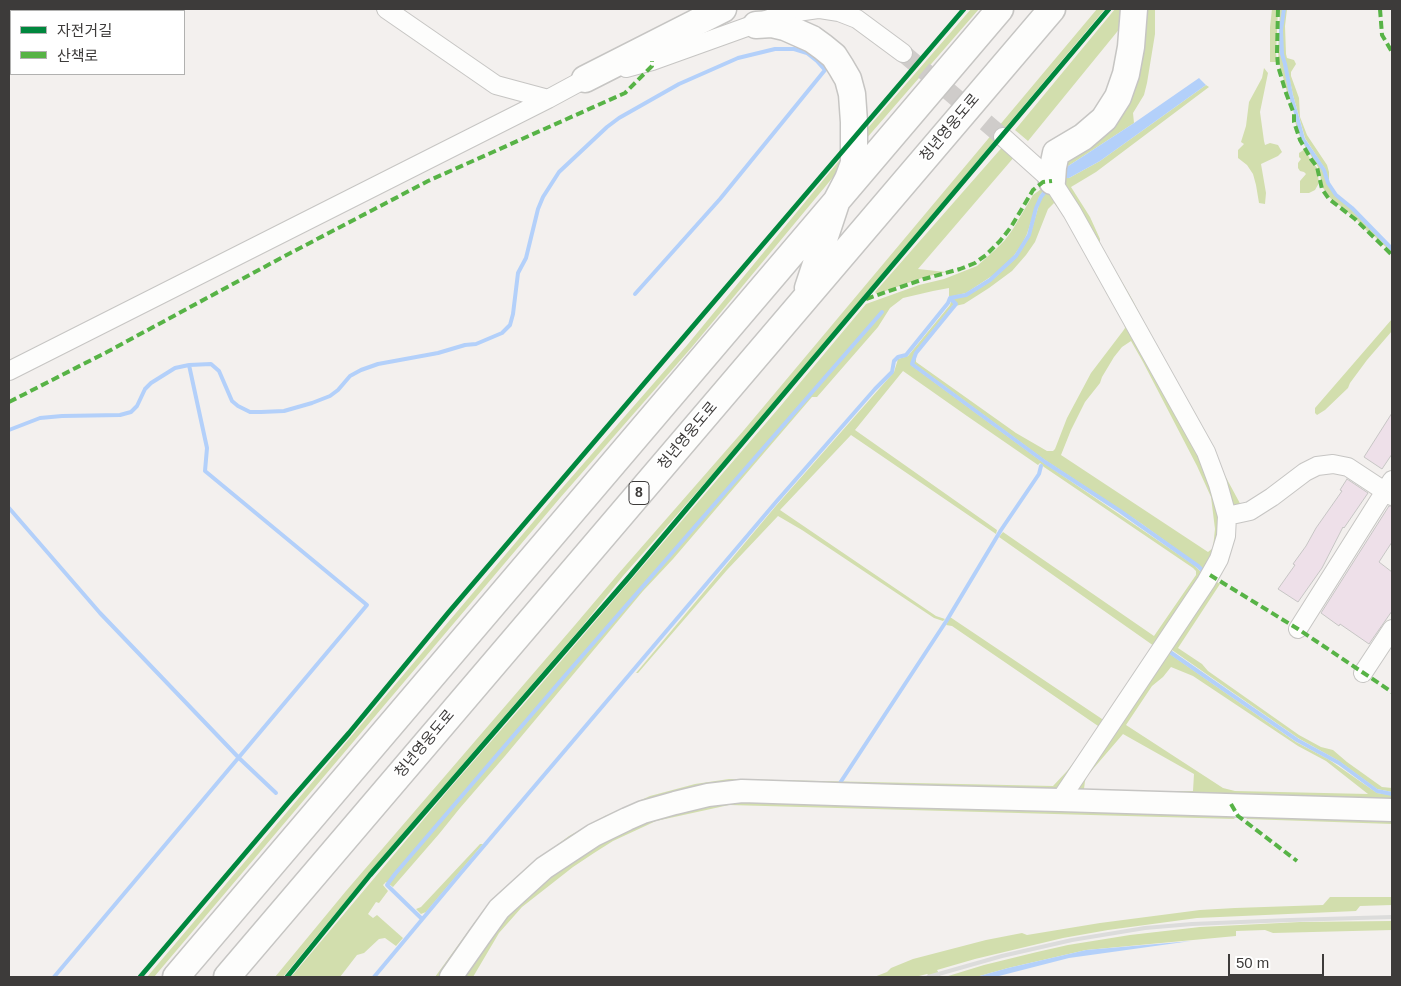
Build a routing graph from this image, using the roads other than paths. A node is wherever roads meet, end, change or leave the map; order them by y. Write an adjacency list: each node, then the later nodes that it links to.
1 (386, 9): 10 (street)
2 (723, 9): 9 (highway)
3 (819, 9): 7 (street); 8 (street)
4 (1000, 9): 13 (highway)
5 (1052, 9): 14 (highway, 청년영웅도로 / 8)
6 (1134, 9): 12 (highway)
7 (756, 25): 9 (street); 13 (highway)
8 (903, 53)
9 (585, 78): 10 (street)
10 (548, 99): 15 (street)
11 (1003, 137): 12 (street)
12 (1052, 181): 17 (street)
13 (837, 200): 14 (highway); 23 (highway)
14 (803, 300): 24 (highway, 청년영웅도로 / 8)
15 (9, 371)
16 (1390, 489): 17 (street); 18 (street)
17 (1227, 516): 21 (street)
18 (1298, 629)
19 (1392, 629): 20 (street)
20 (1363, 673)
21 (1060, 800): 22 (main road); 25 (main road)
22 (1392, 810)
23 (176, 977)
24 (227, 977)
25 (452, 977)

